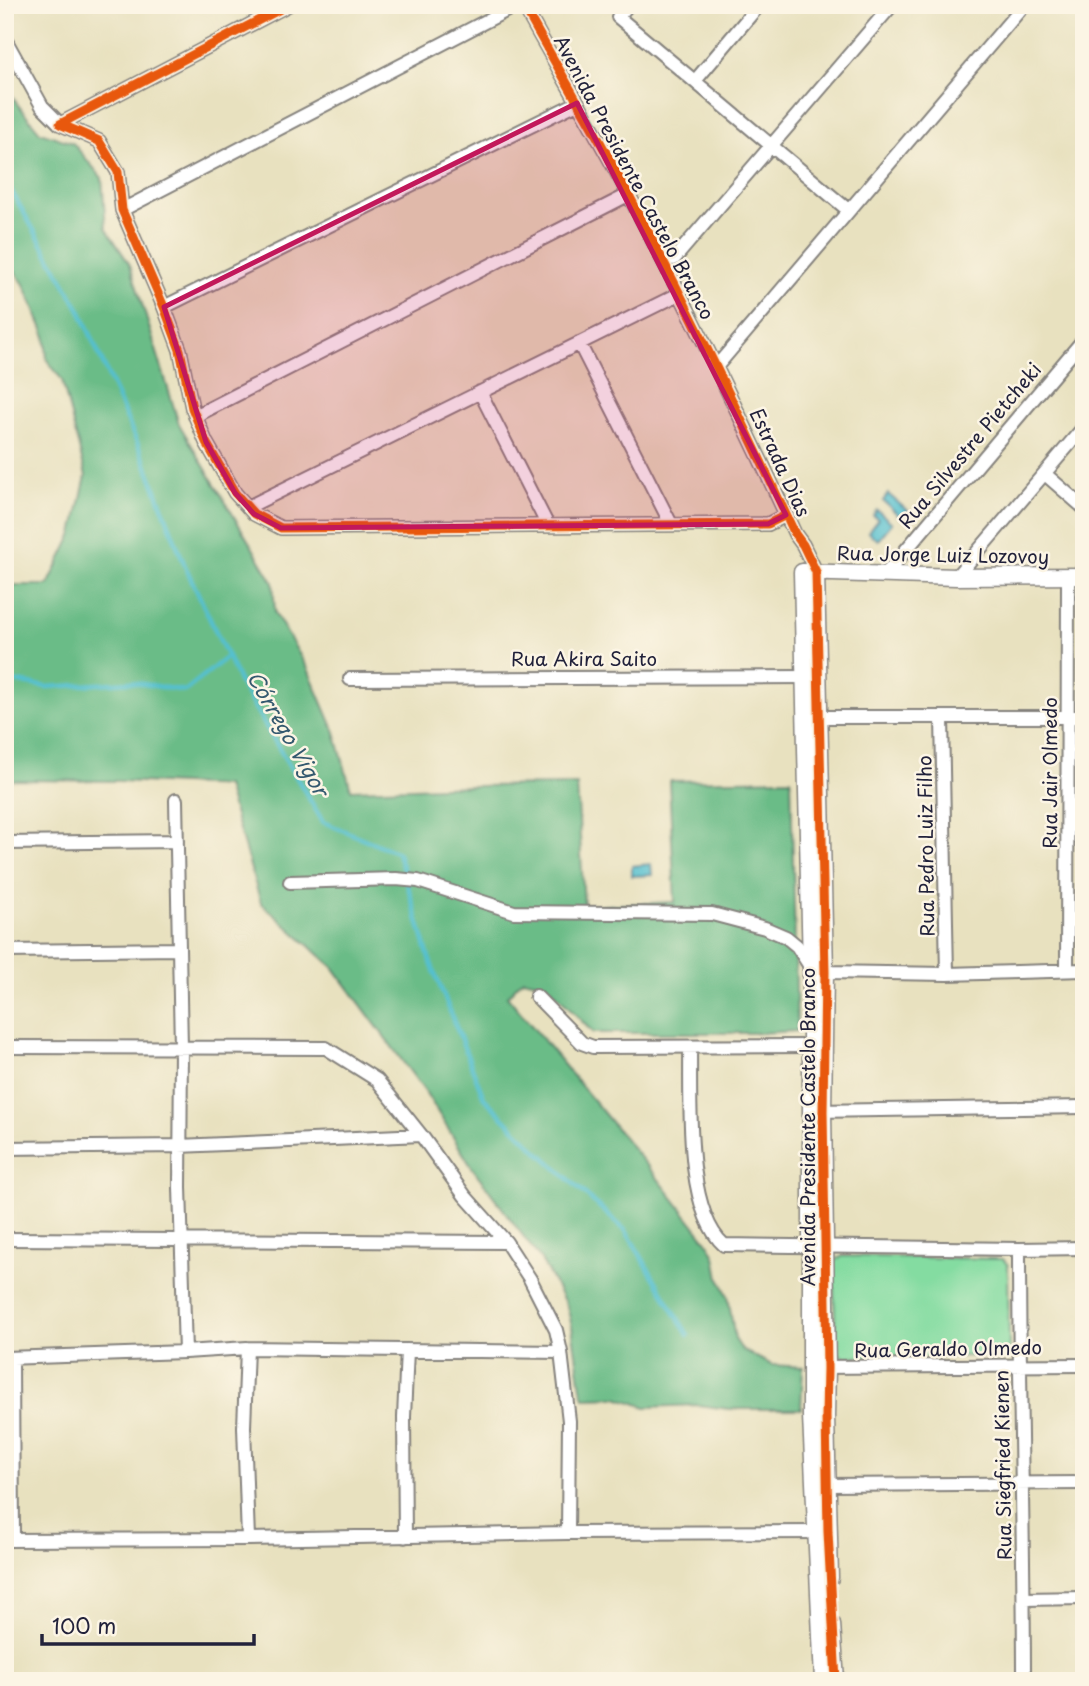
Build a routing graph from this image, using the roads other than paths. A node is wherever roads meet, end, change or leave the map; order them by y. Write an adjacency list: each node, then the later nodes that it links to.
1 (288, 5): 8 (street)
2 (517, 5): 15 (street)
3 (523, 5): 11 (street, Avenida Presidente Castelo Branco)
4 (628, 5): 10 (street)
5 (759, 5): 10 (street)
6 (892, 5): 13 (street)
7 (1024, 5): 16 (street)
8 (272, 9): 12 (street)
9 (5, 39): 12 (street)
10 (695, 81): 13 (street)
11 (577, 103): 14 (street, Avenida Presidente Castelo Branco); 19 (street)
12 (60, 124): 15 (street)
13 (772, 146): 16 (street); 17 (street)
14 (628, 195): 17 (street, Avenida Presidente Castelo Branco); 24 (street)
15 (122, 210): 19 (street)
16 (848, 210): 22 (street)
17 (669, 264): 18 (street, Avenida Presidente Castelo Branco)
18 (679, 294): 21 (street); 22 (street, Avenida Presidente Castelo Branco)
19 (164, 307): 24 (street)
20 (1084, 340): 33 (street, Rua Silvestre Pietcheki)
21 (579, 343): 23 (street); 30 (street)
22 (716, 367): 29 (street, Estrada Dias)
23 (480, 392): 27 (street); 31 (street)
24 (195, 416): 27 (street)
25 (1084, 427): 26 (street)
26 (1045, 474): 28 (street); 35 (street)
27 (248, 507): 31 (street)
28 (1084, 508)
29 (786, 515): 30 (street); 32 (street, Estrada Dias)
30 (671, 524): 31 (street)
31 (548, 526)
32 (809, 572): 33 (street, Rua Jorge Luiz Lozovoy); 36 (street, Avenida Presidente Castelo Branco)
33 (884, 576): 35 (street, Rua Jorge Luiz Lozovoy)
34 (1076, 576): 35 (street, Rua Jorge Luiz Lozovoy); 38 (street, Rua Jair Olmedo)
35 (956, 577)
36 (811, 677): 37 (street, Rua Akira Saito); 39 (street, Avenida Presidente Castelo Branco)
37 (350, 679)
38 (1069, 716): 40 (street); 41 (street); 49 (street, Rua Jair Olmedo)
39 (812, 717): 41 (street); 48 (street, Avenida Presidente Castelo Branco)
40 (1084, 717)
41 (942, 718): 51 (street, Rua Pedro Luiz Filho)
42 (176, 800): 43 (street)
43 (177, 841): 44 (street); 46 (street)
44 (5, 843)
45 (290, 882): 48 (street)
46 (179, 949): 47 (street); 55 (street)
47 (5, 951)
48 (818, 970): 51 (street); 53 (street, Avenida Presidente Castelo Branco); 58 (street, Avenida Presidente Castelo Branco)
49 (1066, 970): 50 (street); 51 (street)
50 (1084, 970)
51 (947, 974)
52 (536, 996): 56 (street)
53 (811, 1046): 56 (street); 58 (street, Avenida Presidente Castelo Branco)
54 (5, 1047): 55 (street)
55 (180, 1047): 59 (street); 60 (street)
56 (690, 1047): 65 (street)
57 (1084, 1107): 58 (street)
58 (817, 1111): 65 (street, Avenida Presidente Castelo Branco)
59 (421, 1135): 60 (street); 64 (street)
60 (180, 1146): 61 (street); 63 (street)
61 (5, 1148)
62 (5, 1239): 63 (street)
63 (183, 1239): 64 (street); 70 (street)
64 (506, 1242): 71 (street)
65 (818, 1247): 67 (street); 74 (street, Avenida Presidente Castelo Branco)
66 (1084, 1248): 67 (street)
67 (1018, 1249): 75 (street, Rua Siegfried Kienen)
68 (247, 1348): 69 (street); 70 (street); 82 (street)
69 (407, 1350): 71 (street); 81 (street)
70 (185, 1352): 72 (street)
71 (561, 1352): 80 (street)
72 (9, 1358): 83 (street)
73 (1084, 1365): 75 (street, Rua Geraldo Olmedo)
74 (819, 1367): 75 (street, Rua Geraldo Olmedo); 78 (street, Avenida Presidente Castelo Branco); 79 (street, Avenida Presidente Castelo Branco)
75 (1019, 1367): 77 (street, Rua Siegfried Kienen)
76 (1084, 1483): 77 (street)
77 (1021, 1484): 78 (street); 85 (street, Rua Siegfried Kienen)
78 (827, 1485): 79 (street, Avenida Presidente Castelo Branco)
79 (822, 1532): 80 (street); 86 (street, Avenida Presidente Castelo Branco); 87 (street, Avenida Presidente Castelo Branco)
80 (568, 1533): 81 (street)
81 (405, 1537): 82 (street)
82 (248, 1539): 83 (street)
83 (9, 1540)
84 (1084, 1598): 85 (street)
85 (1024, 1599): 88 (street, Rua Siegfried Kienen)
86 (823, 1681)
87 (836, 1681)
88 (1024, 1681)

